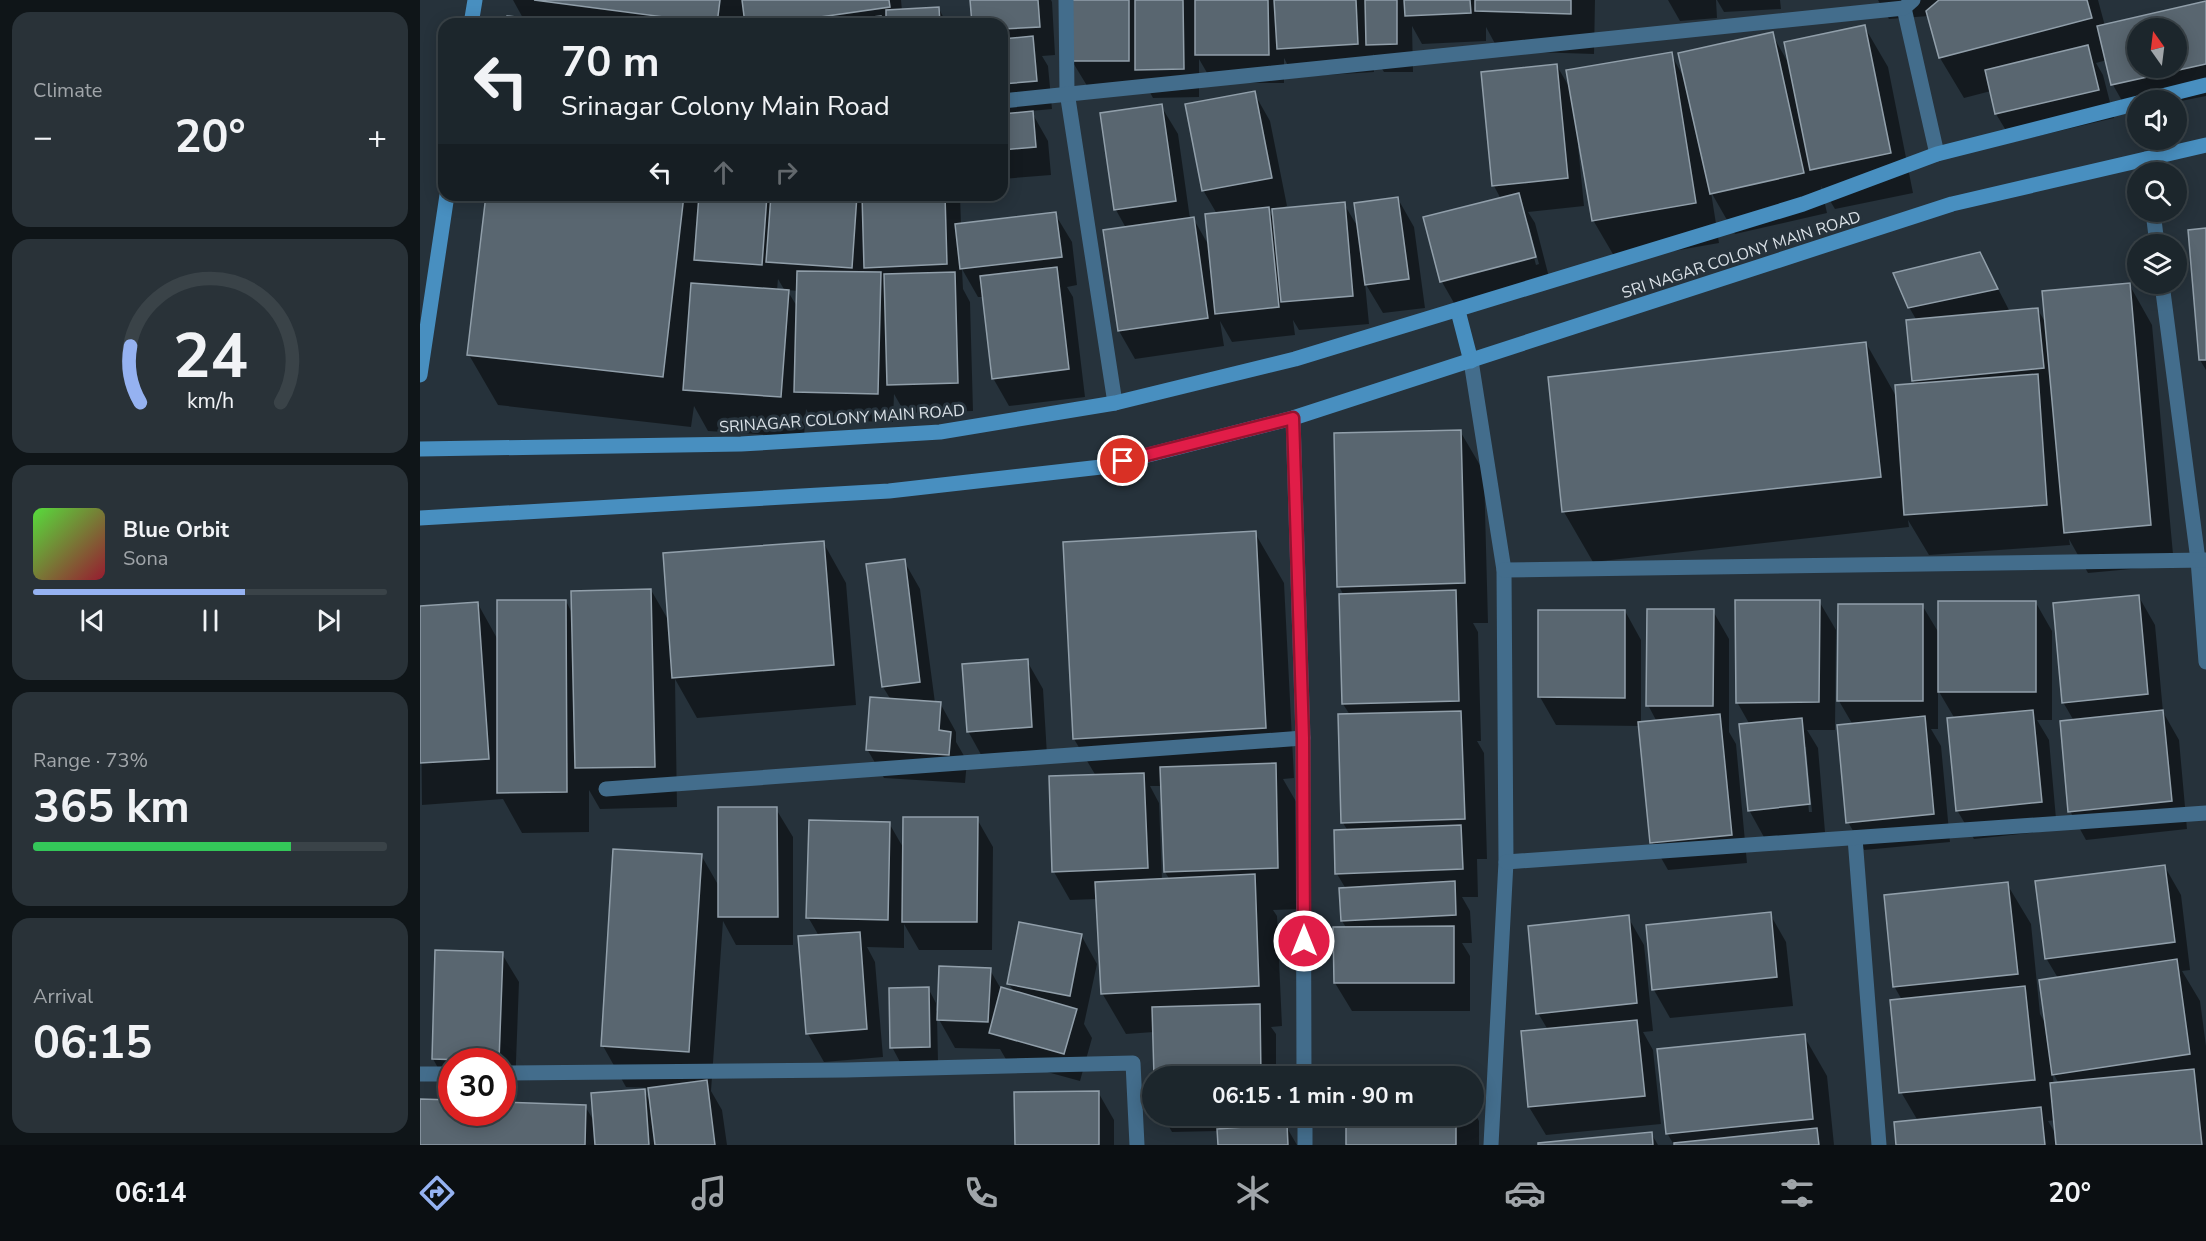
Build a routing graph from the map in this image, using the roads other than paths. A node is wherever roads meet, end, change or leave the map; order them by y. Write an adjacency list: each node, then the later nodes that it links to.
1 (475, 0): 4 (main road)
2 (1066, 0): 7 (street)
3 (1909, 4): 7 (street); 11 (street)
4 (472, 18)
5 (2206, 85): 6 (main road)
6 (2186, 90)
7 (1066, 92): 8 (street); 21 (street)
8 (1008, 100)
9 (2127, 106): 11 (main road, SRI NAGAR COLONY MAIN ROAD)
10 (2206, 145): 12 (main road, SRI NAGAR COLONY MAIN ROAD)
11 (1937, 154): 16 (main road, SRI NAGAR COLONY MAIN ROAD)
12 (2158, 162)
13 (2127, 170): 19 (main road, SRI NAGAR COLONY MAIN ROAD)
14 (446, 201): 17 (main road)
15 (2163, 294): 25 (street)
16 (1458, 311): 18 (main road, SRI NAGAR COLONY MAIN ROAD); 19 (main road)
17 (424, 335): 20 (main road)
18 (1295, 359): 21 (main road, SRINAGAR COLONY MAIN ROAD)
19 (1471, 360): 22 (main road, SRI NAGAR COLONY MAIN ROAD); 26 (street)
20 (420, 375)
21 (1115, 403): 23 (main road, SRINAGAR COLONY MAIN ROAD)
22 (1293, 418): 24 (main road); 28 (street)
23 (420, 449)
24 (420, 518)
25 (2202, 560): 26 (street); 27 (street)
26 (1504, 570): 32 (street)
27 (2206, 662)
28 (1303, 738): 29 (street); 33 (street)
29 (606, 789)
30 (2206, 813): 31 (street)
31 (1855, 838): 32 (street); 41 (street)
32 (1506, 862): 40 (street)
33 (1304, 1066)
34 (516, 1073): 38 (street)
35 (420, 1074): 36 (street)
36 (438, 1074)
37 (1305, 1126): 39 (street)
38 (1137, 1145)
39 (1305, 1145)
40 (1491, 1145)
41 (1879, 1145)

